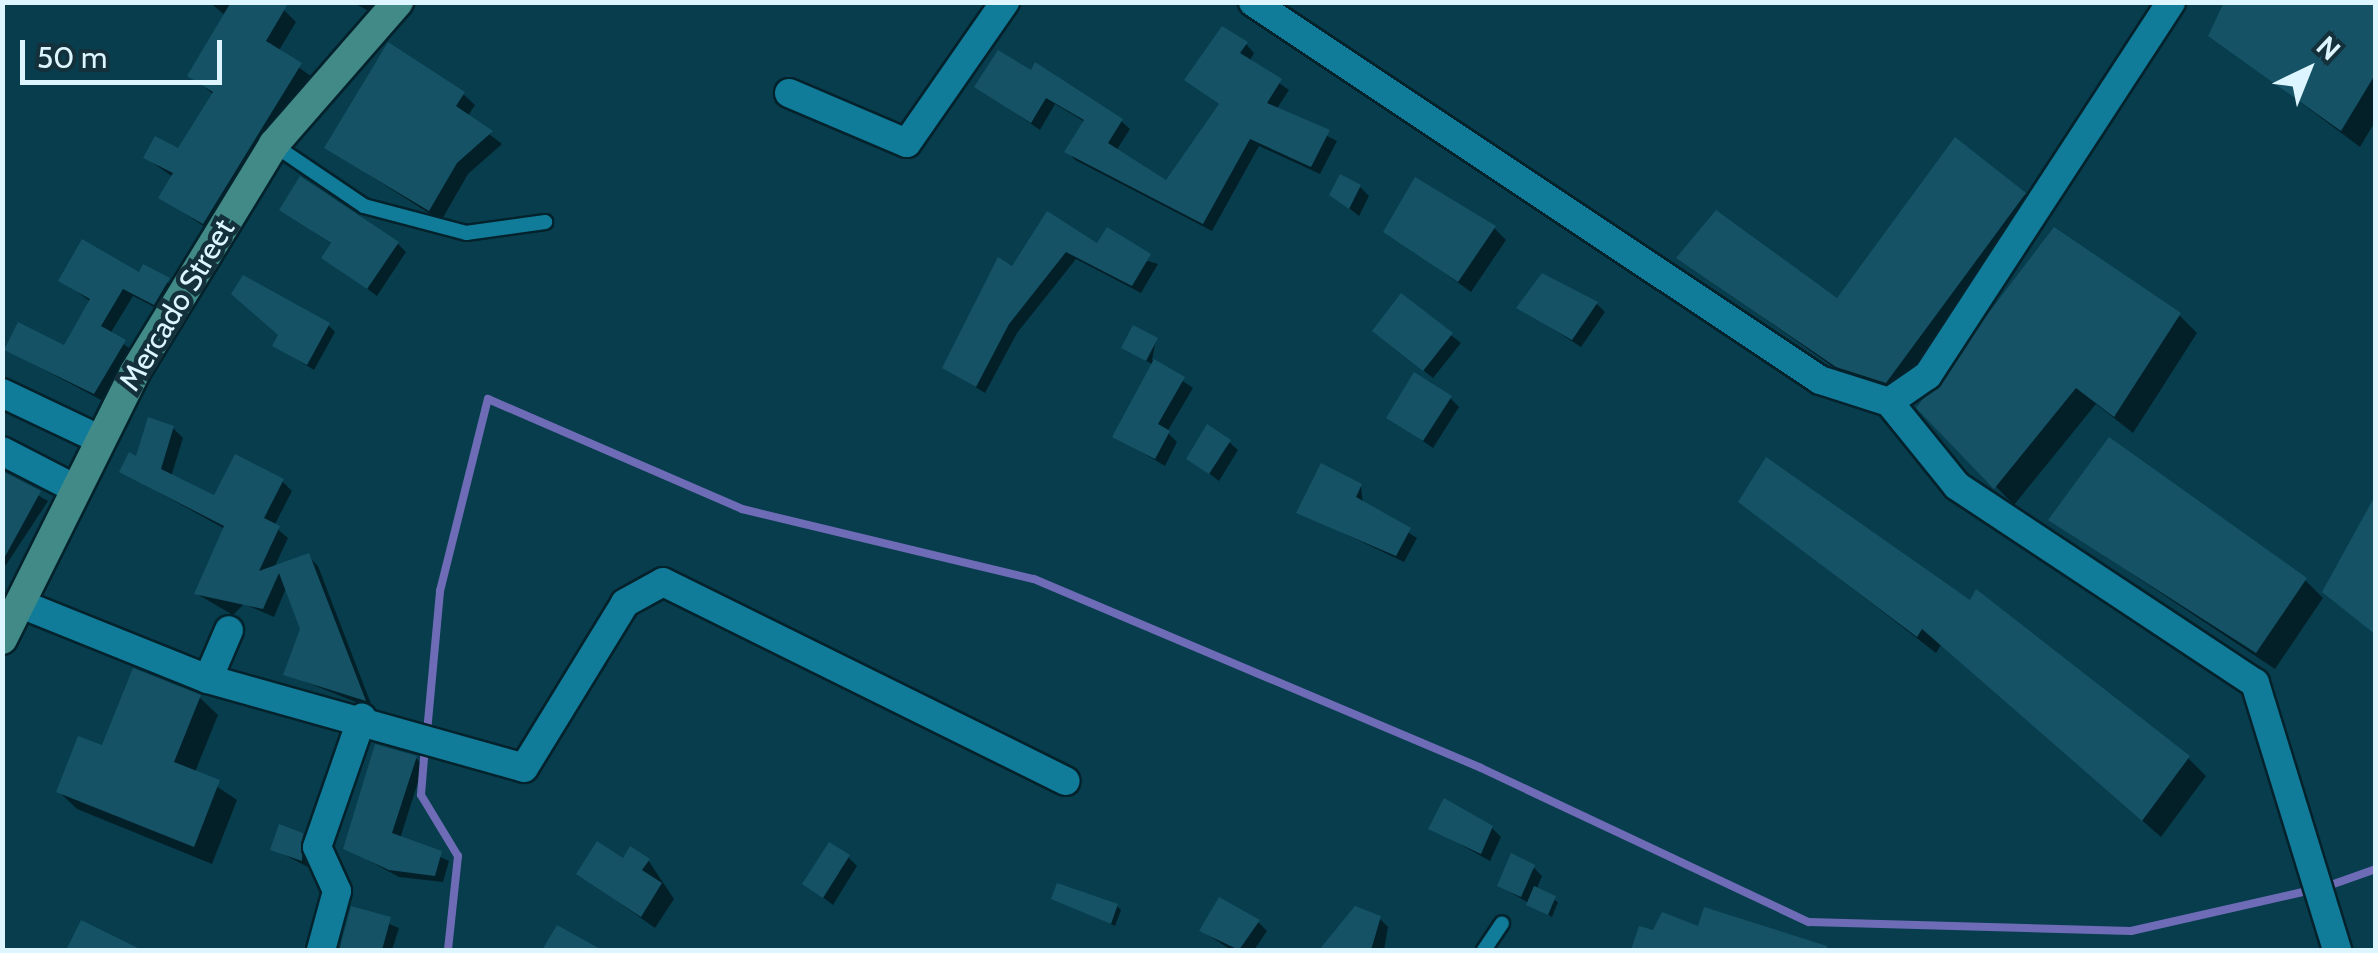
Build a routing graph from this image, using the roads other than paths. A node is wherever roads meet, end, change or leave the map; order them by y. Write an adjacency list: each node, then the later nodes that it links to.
1 (398, 2): 6 (street, Mercado Street)
2 (1005, 2): 5 (street)
3 (1254, 2): 9 (street)
4 (2172, 2): 9 (street)
5 (789, 92)
6 (274, 144): 7 (lane); 10 (street, Mercado Street)
7 (545, 222)
8 (2, 393): 10 (street)
9 (1889, 402): 22 (street)
10 (99, 439): 12 (street, Mercado Street)
11 (2, 451): 12 (street)
12 (72, 487): 13 (street, Mercado Street)
13 (21, 604): 15 (street, Mercado Street); 16 (street)
14 (229, 630): 16 (street)
15 (2, 639)
16 (208, 680): 17 (street)
17 (362, 718): 18 (street); 20 (street)
18 (1066, 781)
19 (1502, 922): 21 (lane)
20 (321, 950)
21 (1484, 950)
22 (2337, 950)

